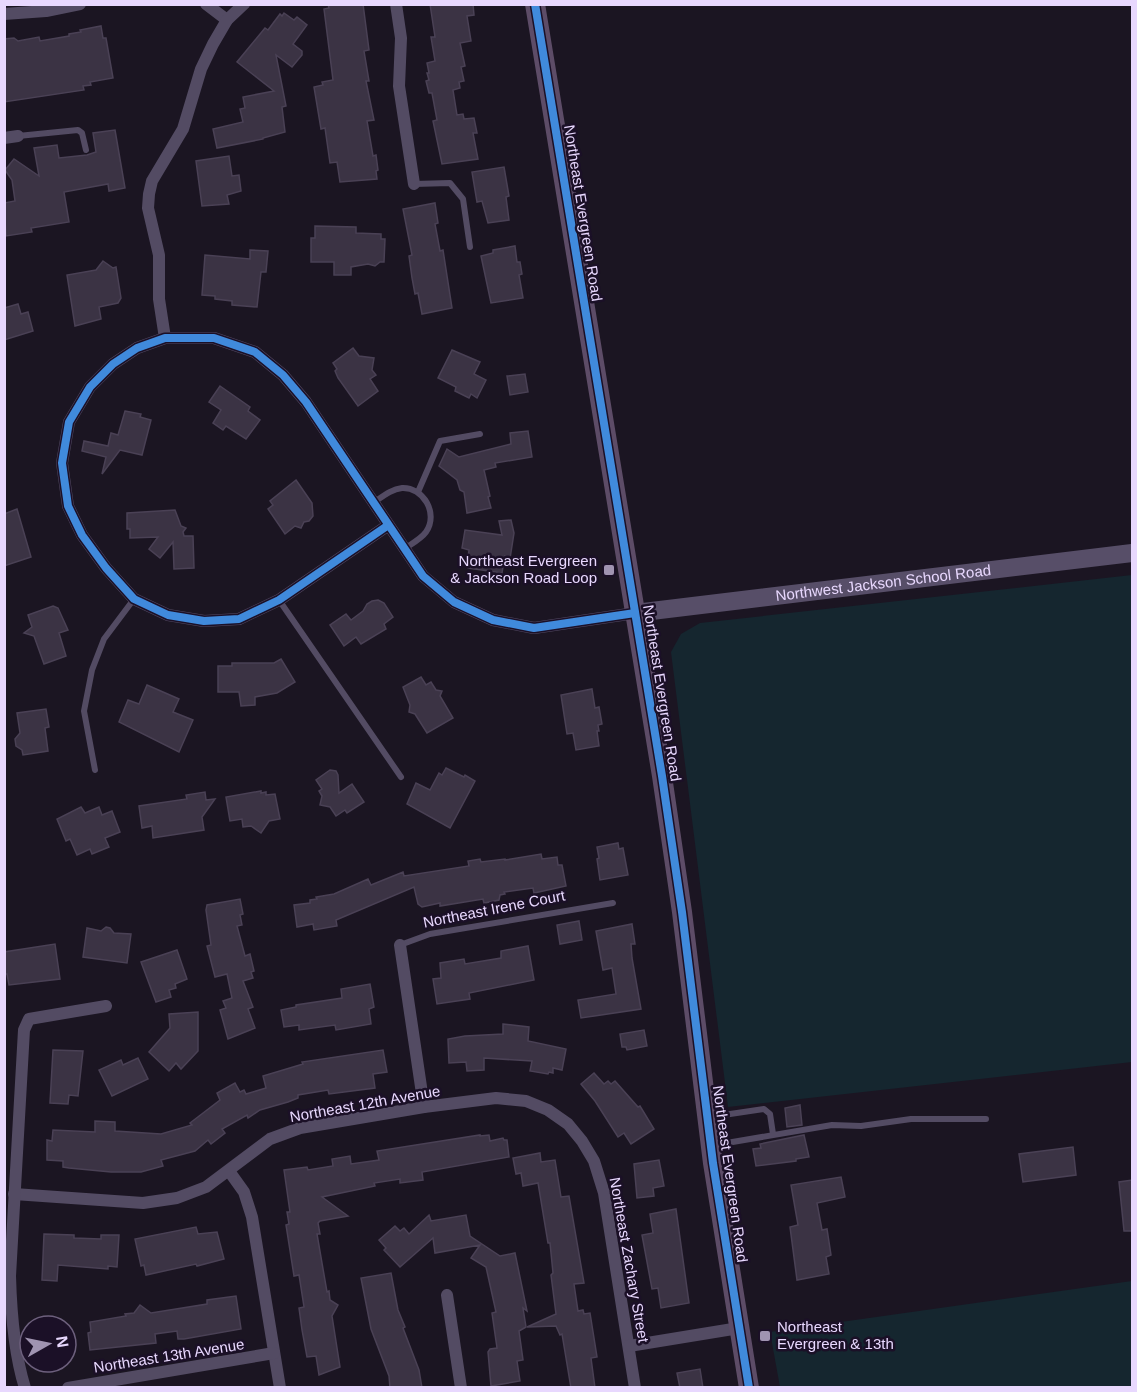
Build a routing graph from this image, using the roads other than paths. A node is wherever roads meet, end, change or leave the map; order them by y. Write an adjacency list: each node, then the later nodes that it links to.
1 (80, 4): 6 (street)
2 (206, 4): 8 (street)
3 (244, 4): 8 (street)
4 (396, 4): 12 (street)
5 (535, 4): 23 (main road, Northeast Evergreen Road)
6 (60, 6): 7 (street)
7 (4, 14)
8 (227, 20): 14 (street)
9 (18, 136): 10 (street); 11 (lane)
10 (4, 138)
11 (86, 150)
12 (414, 184): 13 (lane)
13 (470, 247)
14 (165, 338): 17 (street); 21 (street)
15 (480, 434): 16 (lane)
16 (418, 492): 17 (lane); 19 (lane)
17 (373, 503): 18 (street)
18 (387, 526): 19 (street); 22 (street)
19 (404, 549): 23 (street)
20 (1132, 553): 23 (main road, Northwest Jackson School Road)
21 (134, 598): 22 (street); 24 (lane)
22 (279, 600): 25 (lane)
23 (635, 613): 30 (main road, Northeast Evergreen Road)
24 (95, 770)
25 (401, 777)
26 (614, 903): 27 (lane, Northeast Irene Court)
27 (400, 945): 29 (street, Northeast Irene Court)
28 (106, 1006): 36 (street)
29 (424, 1107): 33 (street, Northeast 12th Avenue); 35 (street, Northeast 12th Avenue)
30 (707, 1117): 32 (lane); 34 (main road, Northeast Evergreen Road)
31 (986, 1119): 32 (lane)
32 (773, 1134): 34 (lane)
33 (582, 1141): 39 (street, Northeast Zachary Street)
34 (711, 1145): 38 (main road, Northeast Evergreen Road)
35 (229, 1171): 36 (street, Northeast 12th Avenue); 40 (street)
36 (14, 1194): 41 (street)
37 (447, 1295): 44 (street)
38 (739, 1328): 39 (street); 46 (main road, Northeast Evergreen Road)
39 (629, 1346): 45 (street, Northeast Zachary Street)
40 (274, 1353): 42 (street, Northeast 13th Avenue); 43 (street)
41 (26, 1388)
42 (68, 1388)
43 (280, 1388)
44 (461, 1388)
45 (635, 1388)
46 (749, 1388)

